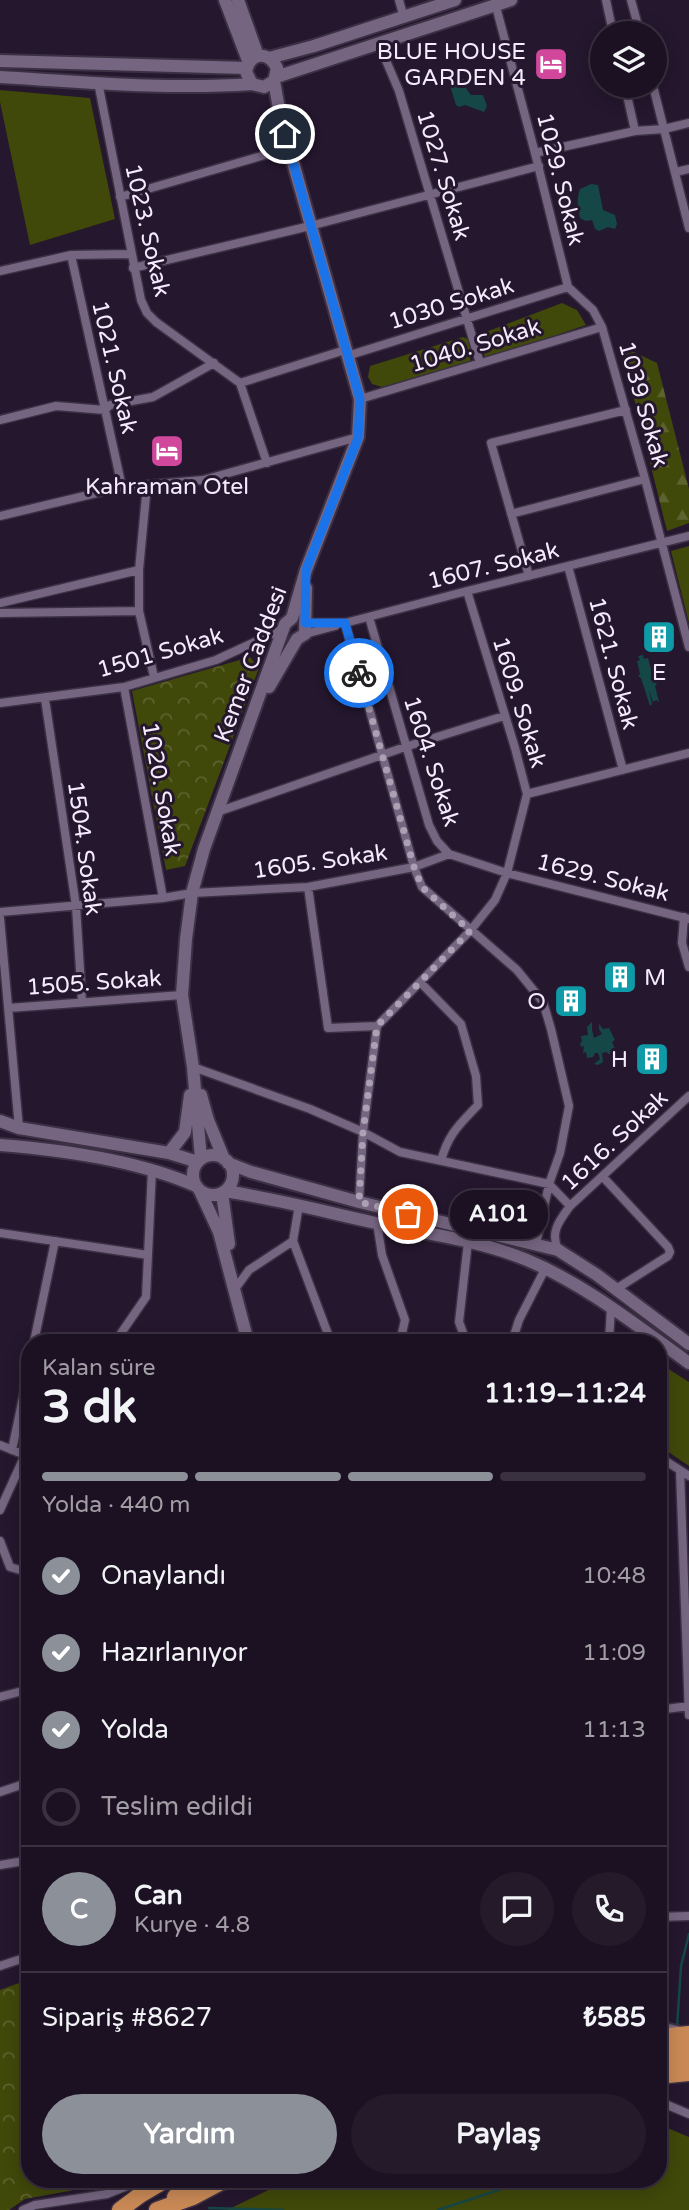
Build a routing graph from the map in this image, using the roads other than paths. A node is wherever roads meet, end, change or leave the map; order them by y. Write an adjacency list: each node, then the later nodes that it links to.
1 (225, 0): 14 (main road)
2 (238, 0): 14 (main road)
3 (399, 0): 9 (street)
4 (456, 0): 9 (main road)
5 (511, 0): 8 (main road)
6 (606, 0): 10 (street)
7 (631, 0): 11 (street)
8 (495, 2): 12 (main road); 26 (street, 1029. Sokak)
9 (404, 18): 14 (main road)
10 (610, 21)
11 (637, 21)
12 (379, 44): 16 (main road); 30 (street, 1027. Sokak)
13 (0, 61): 14 (main road)
14 (256, 61): 16 (main road); 18 (main road)
15 (0, 77): 17 (main road)
16 (275, 79): 18 (main road); 21 (main road)
17 (98, 82): 18 (main road); 31 (street, 1023. Sokak)
18 (256, 85): 21 (main road)
19 (628, 98): 24 (street)
20 (656, 98): 23 (street)
21 (281, 120): 25 (main road, Kemer Caddesi)
22 (689, 123): 23 (street)
23 (664, 129): 24 (street); 29 (street)
24 (635, 131): 26 (street)
25 (289, 148): 31 (street); 32 (main road, Kemer Caddesi)
26 (536, 153): 27 (street, 1029. Sokak)
27 (538, 166): 30 (street); 38 (street, 1029. Sokak)
28 (689, 169): 29 (street)
29 (676, 172): 33 (street)
30 (430, 194): 32 (street); 39 (street, 1027. Sokak)
31 (120, 197): 34 (street, 1023. Sokak)
32 (310, 226): 36 (street); 41 (main road, Kemer Caddesi)
33 (689, 228)
34 (131, 254): 35 (street); 36 (street, 1023. Sokak)
35 (71, 255): 37 (street); 46 (street, 1021. Sokak)
36 (133, 268): 42 (street, 1023. Sokak)
37 (0, 271)
38 (568, 287): 39 (street, 1030 Sokak); 40 (street, 1039 Sokak)
39 (467, 319): 41 (street, 1030 Sokak); 43 (street, 1027. Sokak)
40 (602, 327): 43 (street, 1040. Sokak); 47 (street, 1039 Sokak)
41 (346, 353): 44 (street, 1030 Sokak); 45 (main road, Kemer Caddesi)
42 (214, 363): 44 (street, 1023. Sokak); 46 (street)
43 (480, 363): 45 (street, 1040. Sokak)
44 (240, 383): 50 (street)
45 (360, 399): 49 (main road, Kemer Caddesi)
46 (105, 410): 48 (street); 53 (street, 1021. Sokak)
47 (626, 410): 51 (street, 1039 Sokak); 55 (street)
48 (0, 419)
49 (358, 438): 50 (street); 60 (main road, Kemer Caddesi)
50 (267, 463): 52 (street)
51 (645, 480): 55 (street); 57 (street, 1039 Sokak)
52 (147, 485): 53 (street); 59 (street)
53 (122, 487): 54 (street)
54 (1, 513)
55 (511, 514): 61 (street)
56 (689, 536): 57 (street, 1607. Sokak)
57 (663, 543): 58 (street, 1607. Sokak); 70 (street, 1039 Sokak)
58 (568, 566): 61 (street, 1607. Sokak); 80 (street, 1621. Sokak)
59 (139, 570): 63 (street); 64 (street)
60 (306, 570): 67 (main road, Kemer Caddesi); 69 (main road)
61 (529, 576): 62 (street, 1607. Sokak)
62 (467, 591): 66 (street, 1607. Sokak); 76 (street, 1609. Sokak)
63 (0, 603)
64 (139, 611): 65 (street); 71 (street)
65 (0, 613)
66 (369, 617): 68 (street, 1607. Sokak); 77 (street, 1604. Sokak)
67 (288, 623): 69 (main road); 69 (main road); 71 (street, 1501 Sokak); 75 (main road, Kemer Caddesi)
68 (345, 623): 69 (street, 1607. Sokak); 79 (street)
69 (302, 632): 75 (main road)
70 (689, 646)
71 (154, 677): 72 (street, 1501 Sokak)
72 (124, 687): 73 (street, 1501 Sokak); 88 (street, 1020. Sokak)
73 (45, 699): 74 (street, 1501 Sokak); 89 (street, 1504. Sokak)
74 (0, 704)
75 (254, 711): 82 (main road, Kemer Caddesi)
76 (504, 716): 77 (street); 81 (street, 1609. Sokak)
77 (405, 747): 79 (street); 83 (street, 1604. Sokak)
78 (689, 753): 80 (street)
79 (383, 754): 82 (street); 84 (street)
80 (623, 770): 81 (street)
81 (527, 794): 85 (street, 1609. Sokak)
82 (217, 812): 87 (main road, Kemer Caddesi)
83 (449, 854): 84 (street, 1605. Sokak); 85 (street, 1604. Sokak)
84 (414, 867): 86 (street, 1605. Sokak); 93 (street)
85 (507, 873): 92 (street, 1629. Sokak); 93 (street, 1609. Sokak)
86 (308, 887): 87 (street, 1605. Sokak); 99 (street)
87 (192, 893): 88 (street, 1605. Sokak); 96 (main road, Kemer Caddesi)
88 (163, 898): 89 (street, 1605. Sokak)
89 (76, 906): 90 (street, 1605. Sokak); 97 (street, 1504. Sokak)
90 (0, 912)
91 (0, 918): 98 (street)
92 (686, 918): 94 (street)
93 (470, 931): 95 (street, 1609. Sokak); 112 (street)
94 (689, 967)
95 (420, 982): 99 (street, 1609. Sokak); 109 (street)
96 (182, 995): 97 (street, 1505. Sokak); 100 (main road, Kemer Caddesi)
97 (82, 1002): 98 (street, 1505. Sokak)
98 (9, 1008): 103 (street)
99 (377, 1026): 104 (street)
100 (193, 1067): 104 (street); 106 (main road); 107 (main road, Kemer Caddesi); 108 (main road, Kemer Caddesi)
101 (689, 1096): 111 (street, 1616. Sokak)
102 (0, 1121): 103 (main road)
103 (19, 1128): 106 (main road)
104 (363, 1132): 109 (street); 115 (street)
105 (0, 1145): 110 (main road)
106 (169, 1153): 107 (main road)
107 (200, 1160): 108 (main road); 113 (main road)
108 (226, 1161): 114 (main road); 115 (main road)
109 (441, 1161): 112 (street)
110 (152, 1170): 113 (main road); 125 (street)
111 (603, 1177): 117 (street, 1616. Sokak); 128 (street)
112 (550, 1184): 117 (street); 123 (street)
113 (198, 1188): 114 (main road); 127 (main road)
114 (223, 1192): 116 (main road); 127 (main road)
115 (359, 1202): 123 (main road)
116 (299, 1205): 118 (main road); 121 (street)
117 (570, 1206): 124 (street, 1616. Sokak)
118 (377, 1223): 122 (main road); 134 (street)
119 (0, 1233): 120 (street)
120 (55, 1241): 125 (street); 130 (street)
121 (293, 1241): 127 (street); 133 (street)
122 (468, 1242): 126 (main road); 135 (street)
123 (536, 1244): 124 (main road)
124 (558, 1250): 128 (main road)
125 (148, 1255): 131 (street)
126 (545, 1269): 129 (main road); 136 (street)
127 (235, 1289): 132 (main road)
128 (616, 1289): 139 (main road)
129 (611, 1307): 137 (street); 138 (main road)
130 (36, 1334)
131 (121, 1334)
132 (246, 1334)
133 (328, 1334)
134 (401, 1334)
135 (463, 1334)
136 (515, 1334)
137 (609, 1334)
138 (649, 1334)
139 (689, 1344)
140 (667, 1347): 141 (main road)
141 (689, 1363)
142 (21, 1410): 144 (street)
143 (0, 1445): 144 (street)
144 (12, 1450): 145 (street)
145 (21, 1454)
146 (667, 1462): 148 (street)
147 (21, 1468): 150 (street)
148 (680, 1471): 149 (street); 153 (street)
149 (689, 1476)
150 (0, 1510)
151 (0, 1541): 152 (street)
152 (21, 1570)
153 (688, 1682): 156 (street)
154 (21, 1691): 155 (street)
155 (0, 1697)
156 (689, 1706): 157 (street); 158 (street)
157 (667, 1709)
158 (689, 1715)
159 (21, 1785): 160 (street)
160 (0, 1792)
161 (21, 1862): 162 (street)
162 (0, 1865)
163 (689, 1916): 164 (street)
164 (667, 1917)
165 (21, 1959): 166 (street)
166 (0, 1966)
167 (667, 2030): 169 (main road)
168 (667, 2037): 169 (highway)
169 (687, 2038): 170 (highway)
170 (667, 2046)
171 (689, 2061): 172 (highway)
172 (667, 2062)
173 (689, 2073): 174 (highway)
174 (667, 2075)
175 (667, 2105): 176 (street)
176 (689, 2114)
177 (138, 2188): 181 (street)
178 (142, 2188): 182 (highway)
179 (189, 2188): 183 (highway)
180 (210, 2188): 183 (highway)
181 (23, 2210)
182 (120, 2210)
183 (156, 2210)

